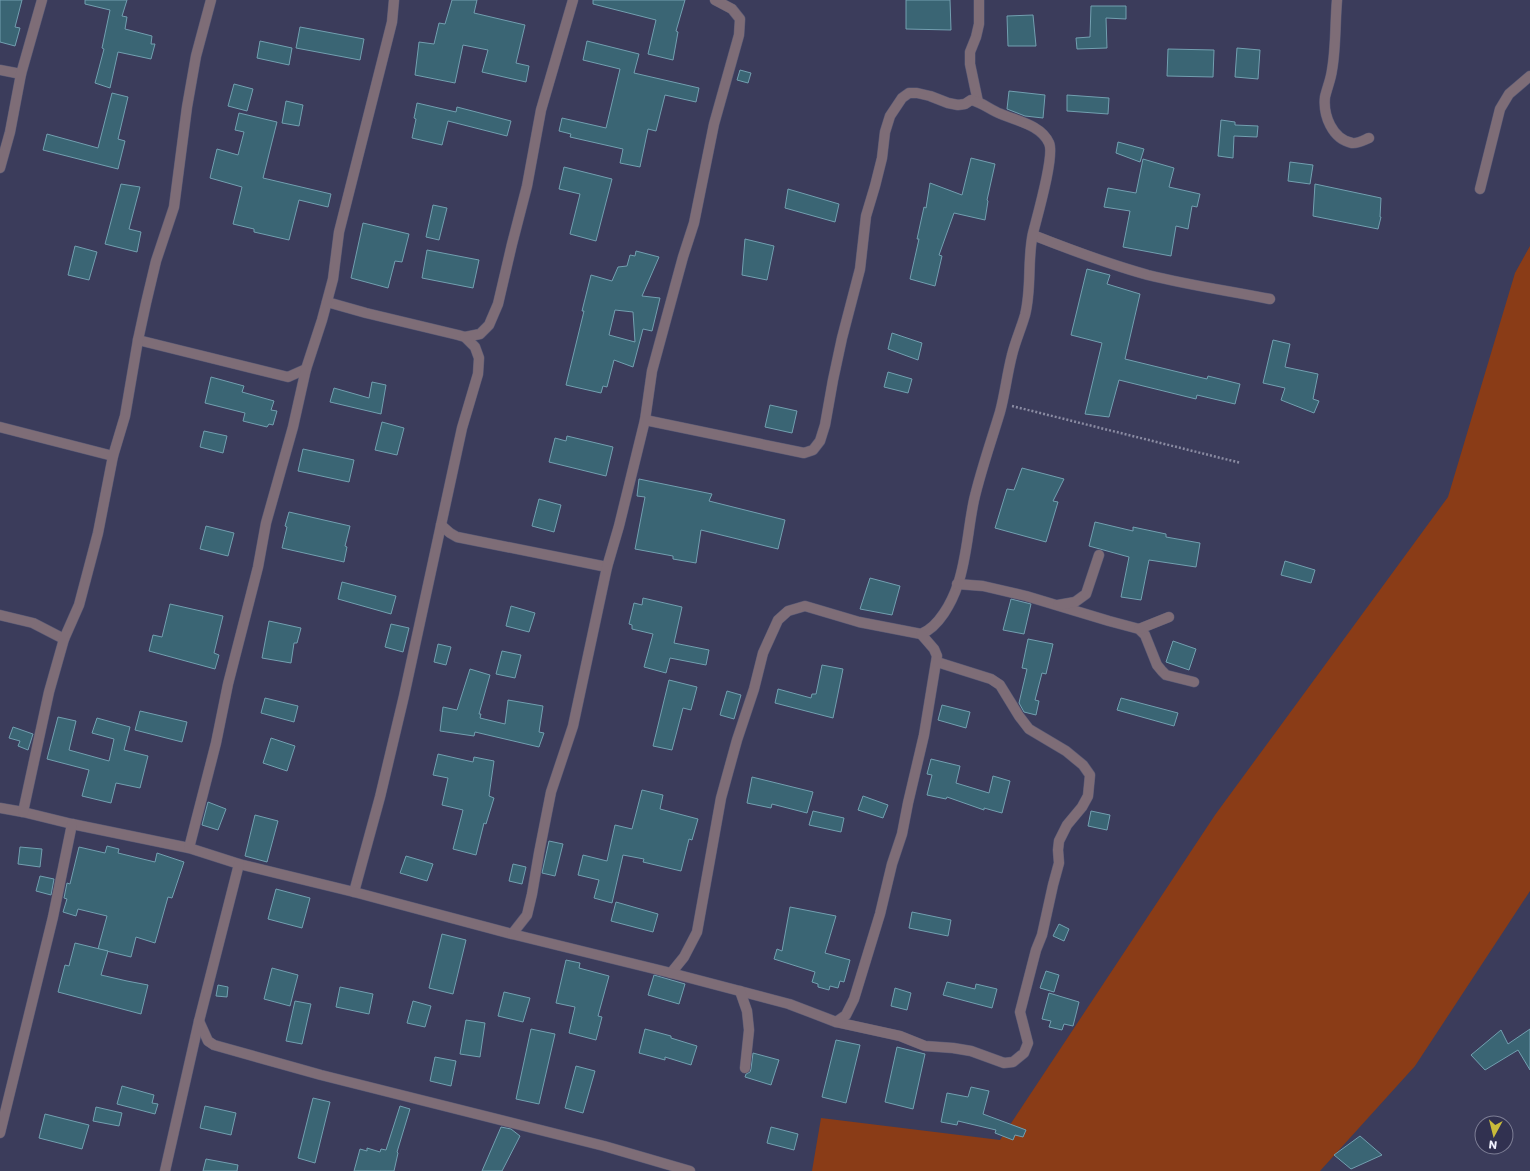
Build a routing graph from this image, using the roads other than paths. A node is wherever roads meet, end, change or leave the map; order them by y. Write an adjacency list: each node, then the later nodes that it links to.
1 (42, 0): 9 (street)
2 (211, 0): 19 (street)
3 (394, 0): 17 (street)
4 (573, 0): 18 (street)
5 (715, 0): 23 (street)
6 (979, 0): 11 (street)
7 (1337, 0): 12 (street)
8 (0, 70): 9 (street)
9 (21, 74): 13 (street)
10 (1530, 76): 14 (street)
11 (978, 102): 15 (street); 23 (street)
12 (1369, 138)
13 (0, 168)
14 (1480, 189)
15 (1033, 235): 16 (street); 29 (street)
16 (1270, 299)
17 (327, 302): 18 (street); 20 (street)
18 (465, 337): 26 (street)
19 (138, 340): 21 (street); 25 (street)
20 (306, 368): 21 (street); 22 (street)
21 (288, 377): 22 (street)
22 (300, 390): 41 (street)
23 (645, 420): 28 (street)
24 (0, 427): 25 (street)
25 (113, 456): 35 (street)
26 (441, 525): 28 (street); 43 (street)
27 (1099, 555): 30 (street)
28 (607, 567): 44 (street)
29 (958, 584): 30 (street); 34 (street)
30 (1058, 605): 33 (street)
31 (0, 615): 35 (street)
32 (1169, 617): 33 (street)
33 (1139, 629): 37 (street)
34 (921, 634): 36 (street); 45 (street)
35 (64, 640): 39 (street)
36 (937, 662): 48 (street); 48 (street)
37 (1194, 682)
38 (0, 808): 39 (street)
39 (23, 812): 40 (street)
40 (72, 824): 41 (street); 50 (street)
41 (189, 848): 42 (street)
42 (239, 864): 43 (street); 47 (street)
43 (354, 892): 44 (street)
44 (512, 934): 45 (street)
45 (671, 973): 46 (street)
46 (740, 991): 48 (street); 49 (street)
47 (199, 1021): 51 (street); 52 (street)
48 (836, 1022)
49 (744, 1068)
50 (0, 1132)
51 (165, 1171)
52 (690, 1171)

